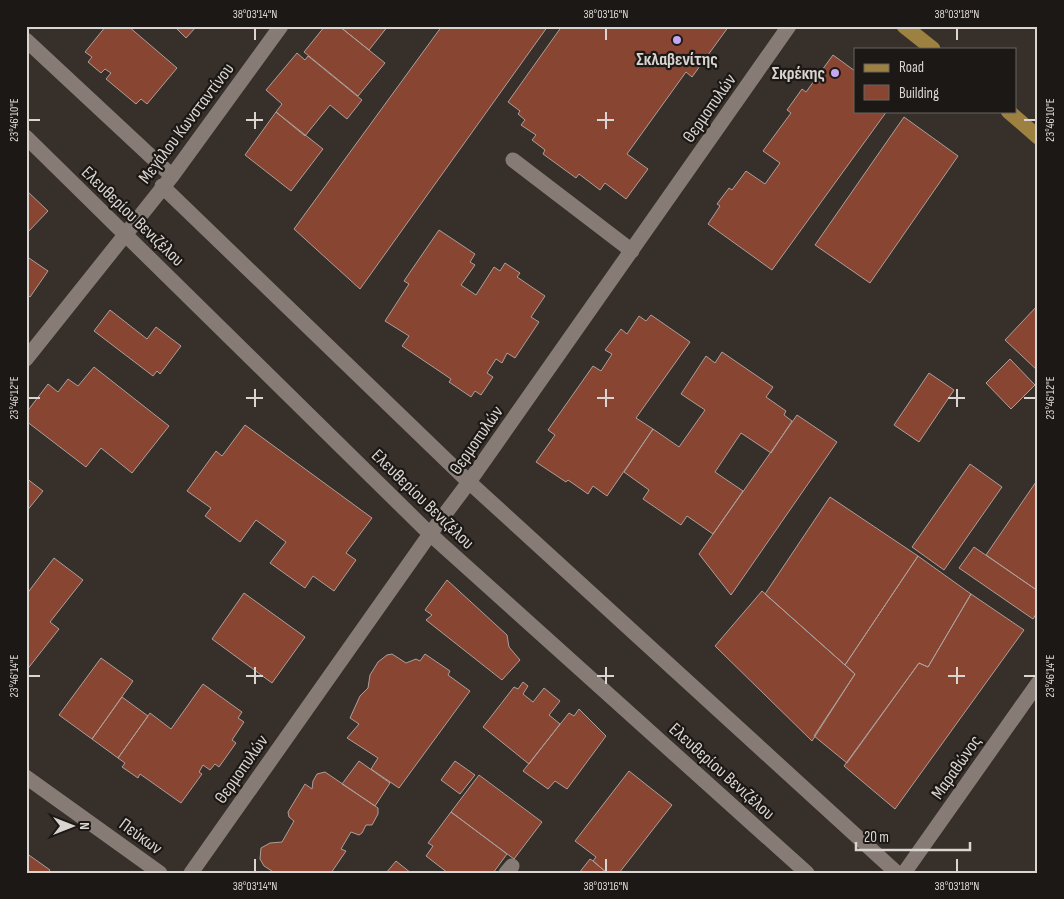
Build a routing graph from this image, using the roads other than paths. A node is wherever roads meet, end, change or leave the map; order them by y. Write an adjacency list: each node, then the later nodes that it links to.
1 (281, 26): 10 (street, Μεγάλου Κωνσταντίνου)
2 (789, 26): 12 (street, Θερμοπυλών)
3 (904, 26): 5 (main road)
4 (26, 40): 10 (street)
5 (932, 48)
6 (1009, 112): 8 (main road)
7 (26, 137): 11 (street, Ελευθερίου Βενιζέλου)
8 (1038, 137)
9 (513, 160): 12 (street)
10 (167, 181): 11 (street, Μεγάλου Κωνσταντίνου); 14 (street)
11 (126, 234): 13 (street, Μεγάλου Κωνσταντίνου); 15 (street, Ελευθερίου Βενιζέλου)
12 (632, 250): 14 (street, Θερμοπυλών)
13 (26, 359)
14 (470, 482): 15 (street, Θερμοπυλών); 21 (street)
15 (430, 534): 19 (street, Θερμοπυλών); 20 (street, Ελευθερίου Βενιζέλου)
16 (1038, 683): 22 (street, Μαραθώνος)
17 (26, 777): 18 (street, Πεύκων)
18 (160, 873)
19 (191, 873)
20 (807, 873)
21 (898, 873)
22 (904, 873)

